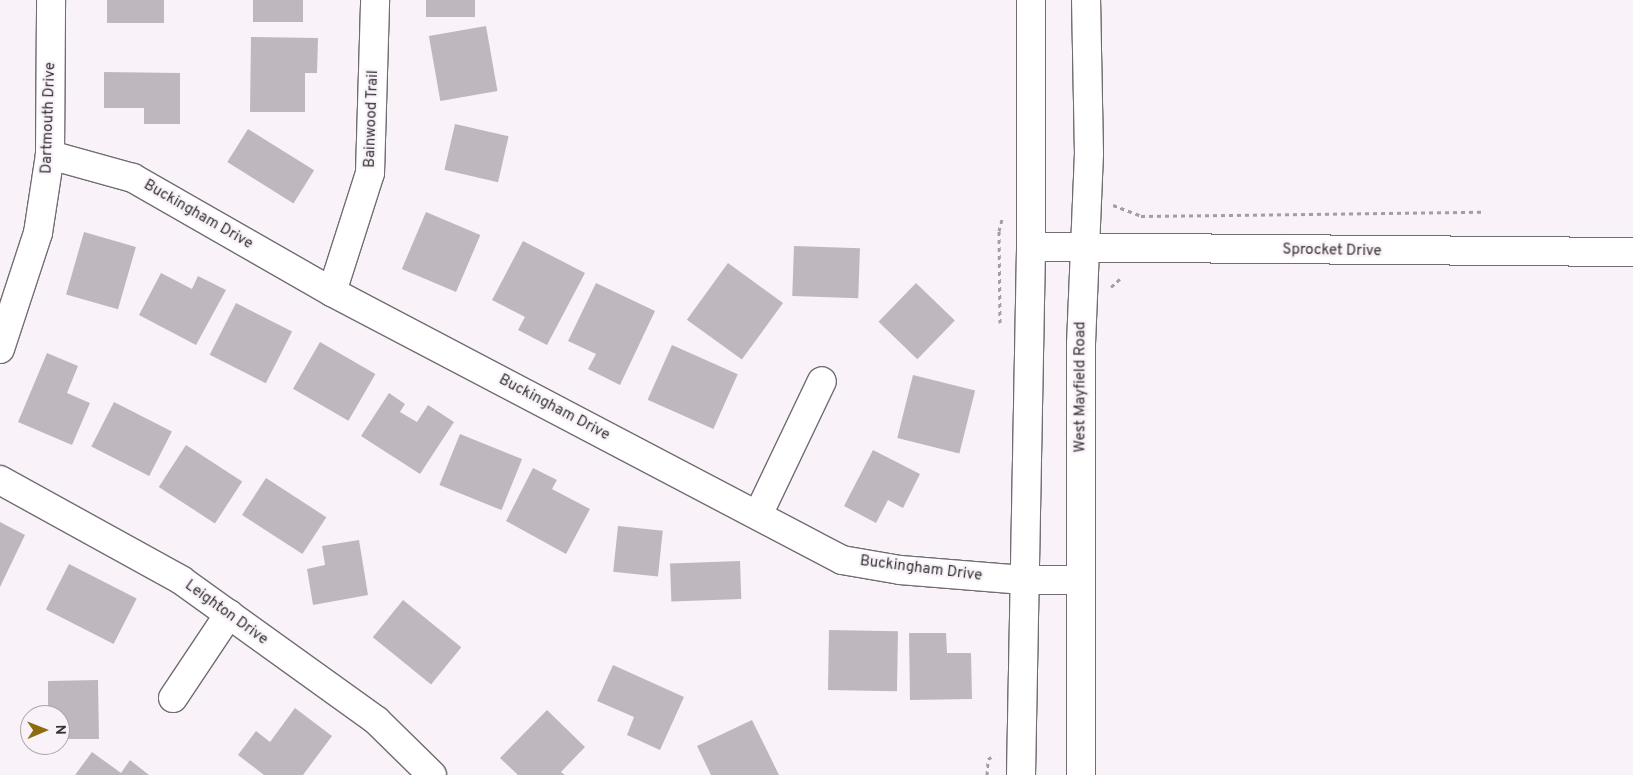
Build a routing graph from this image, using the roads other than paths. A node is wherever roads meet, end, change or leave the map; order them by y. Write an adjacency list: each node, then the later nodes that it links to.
1 (51, 0): 5 (street, Dartmouth Drive)
2 (375, 0): 9 (street, Bainwood Trail)
3 (1031, 0): 6 (street)
4 (1086, 0): 7 (street, West Mayfield Road)
5 (50, 155): 9 (street, Buckingham Drive); 10 (street, Dartmouth Drive)
6 (1031, 247): 7 (street, Sprocket Drive); 14 (street)
7 (1085, 248): 8 (street, Sprocket Drive); 15 (street, West Mayfield Road)
8 (1633, 252)
9 (332, 292): 13 (street, Buckingham Drive)
10 (0, 349)
11 (822, 381): 13 (street)
12 (0, 480): 16 (street, Leighton Drive)
13 (758, 515): 14 (street, Buckingham Drive)
14 (1024, 580): 15 (street, Buckingham Drive); 19 (street)
15 (1081, 580): 20 (street, West Mayfield Road)
16 (229, 614): 17 (street); 18 (street, Leighton Drive)
17 (173, 698)
18 (432, 775)
19 (1021, 775)
20 (1081, 775)

